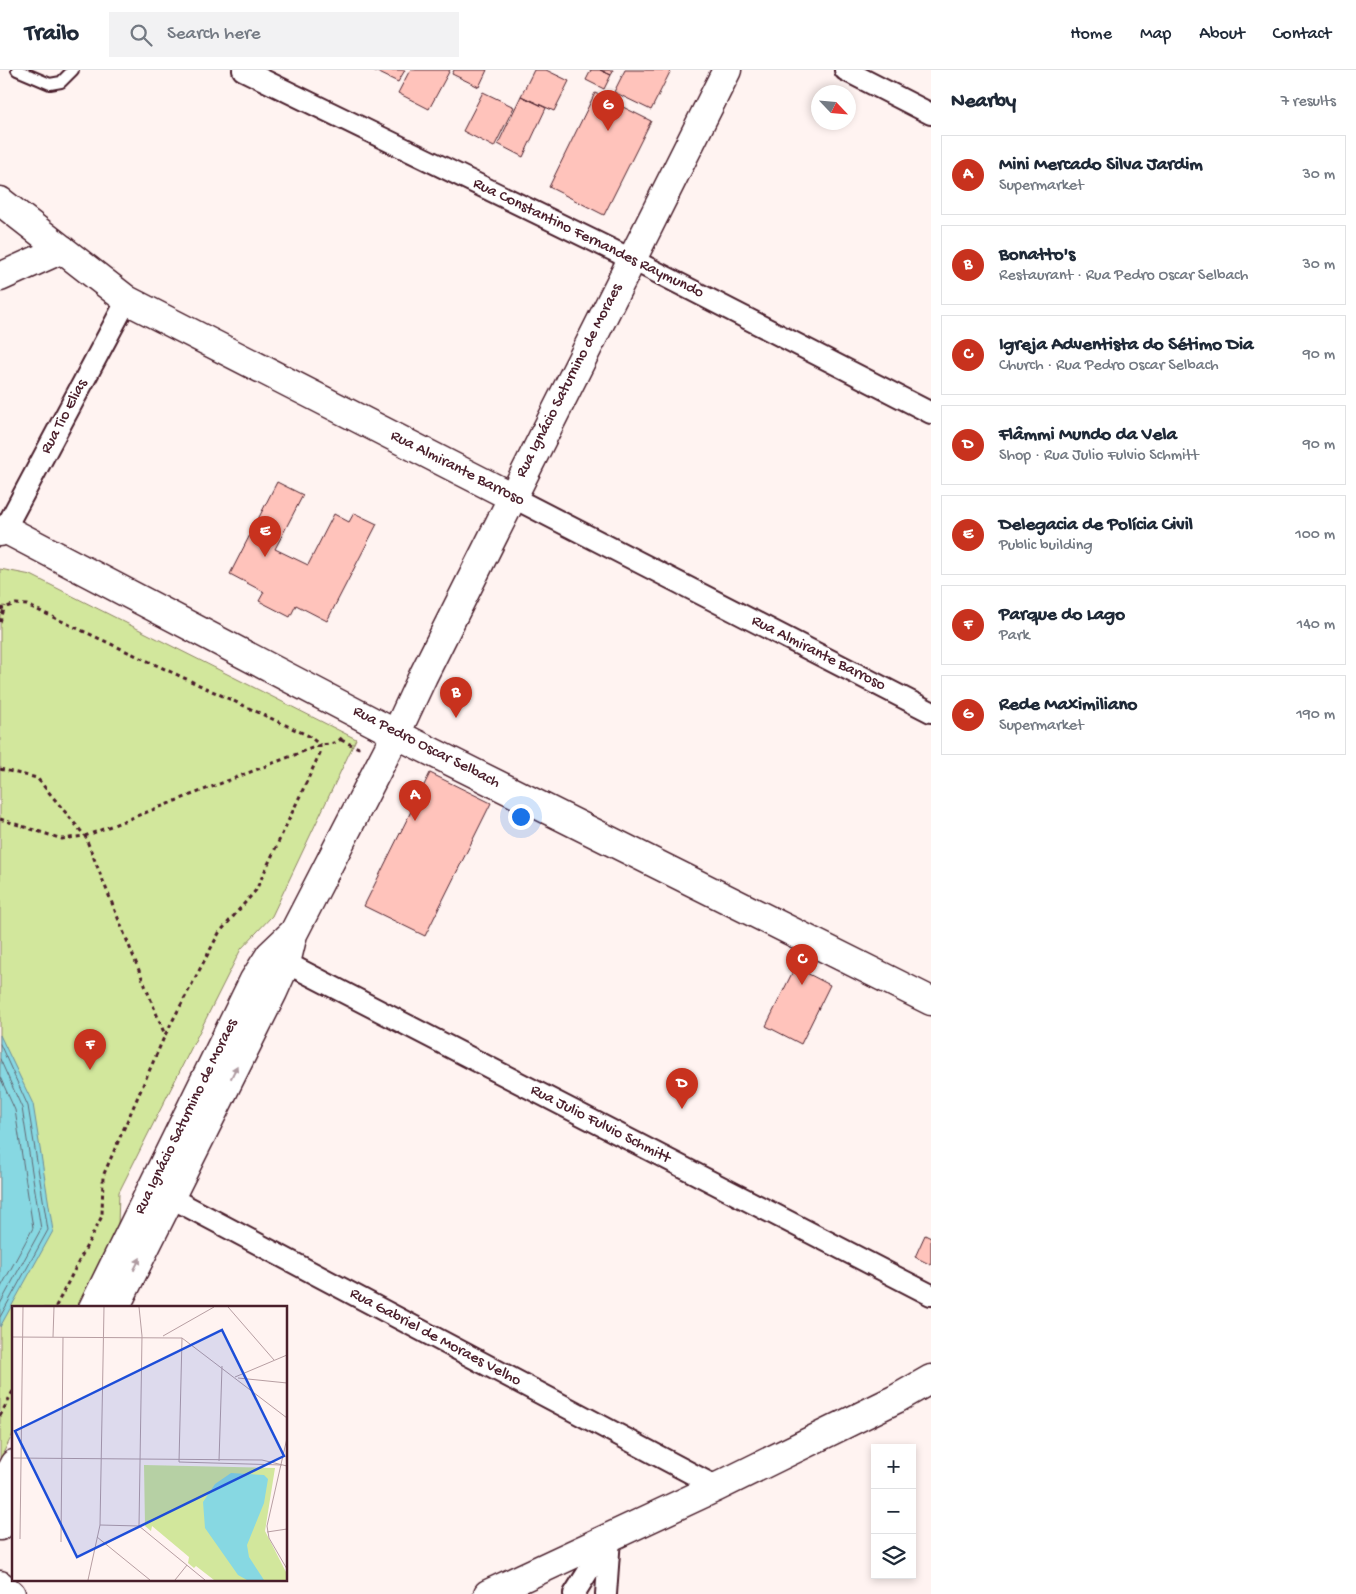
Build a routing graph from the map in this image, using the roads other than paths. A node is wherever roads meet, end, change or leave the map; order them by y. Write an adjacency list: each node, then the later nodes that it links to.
1 (17, 70): 2 (lane)
2 (73, 70)
3 (243, 70): 9 (street, Rua Constantino Fernandes Raymundo)
4 (727, 70): 9 (street, Rua Ignácio Saturnino de Moraes)
5 (845, 70): 6 (street)
6 (931, 114)
7 (0, 200): 8 (street, Rua Almirante Barroso)
8 (62, 249): 10 (street); 11 (street, Rua Almirante Barroso)
9 (631, 259): 12 (street, Rua Constantino Fernandes Raymundo); 13 (street, Rua Ignácio Saturnino de Moraes)
10 (0, 277)
11 (126, 300): 13 (street, Rua Almirante Barroso); 14 (street, Rua Tio Elias)
12 (931, 412)
13 (512, 497): 15 (street, Rua Almirante Barroso); 16 (street, Rua Ignácio Saturnino de Moraes)
14 (3, 531): 16 (street, Rua Pedro Oscar Selbach)
15 (931, 712)
16 (396, 734): 17 (street, Rua Ignácio Saturnino de Moraes); 18 (street, Rua Pedro Oscar Selbach)
17 (278, 958): 19 (street, Rua Ignácio Saturnino de Moraes); 20 (street, Rua Julio Fulvio Schmitt)
18 (931, 1000)
19 (162, 1193): 21 (street, Rua Ignácio Saturnino de Moraes); 22 (street, Rua Ignácio Saturnino de Moraes, one-way to 19); 25 (street, Rua Gabriel de Moraes Velho)
20 (931, 1295)
21 (94, 1306)
22 (116, 1306)
23 (931, 1379): 25 (street)
24 (12, 1468): 26 (street)
25 (717, 1487): 29 (street)
26 (0, 1490)
27 (12, 1508): 28 (street)
28 (0, 1526)
29 (611, 1536): 32 (street); 33 (street); 34 (street)
30 (0, 1585): 31 (street)
31 (11, 1594)
32 (488, 1594)
33 (574, 1594)
34 (606, 1594)

